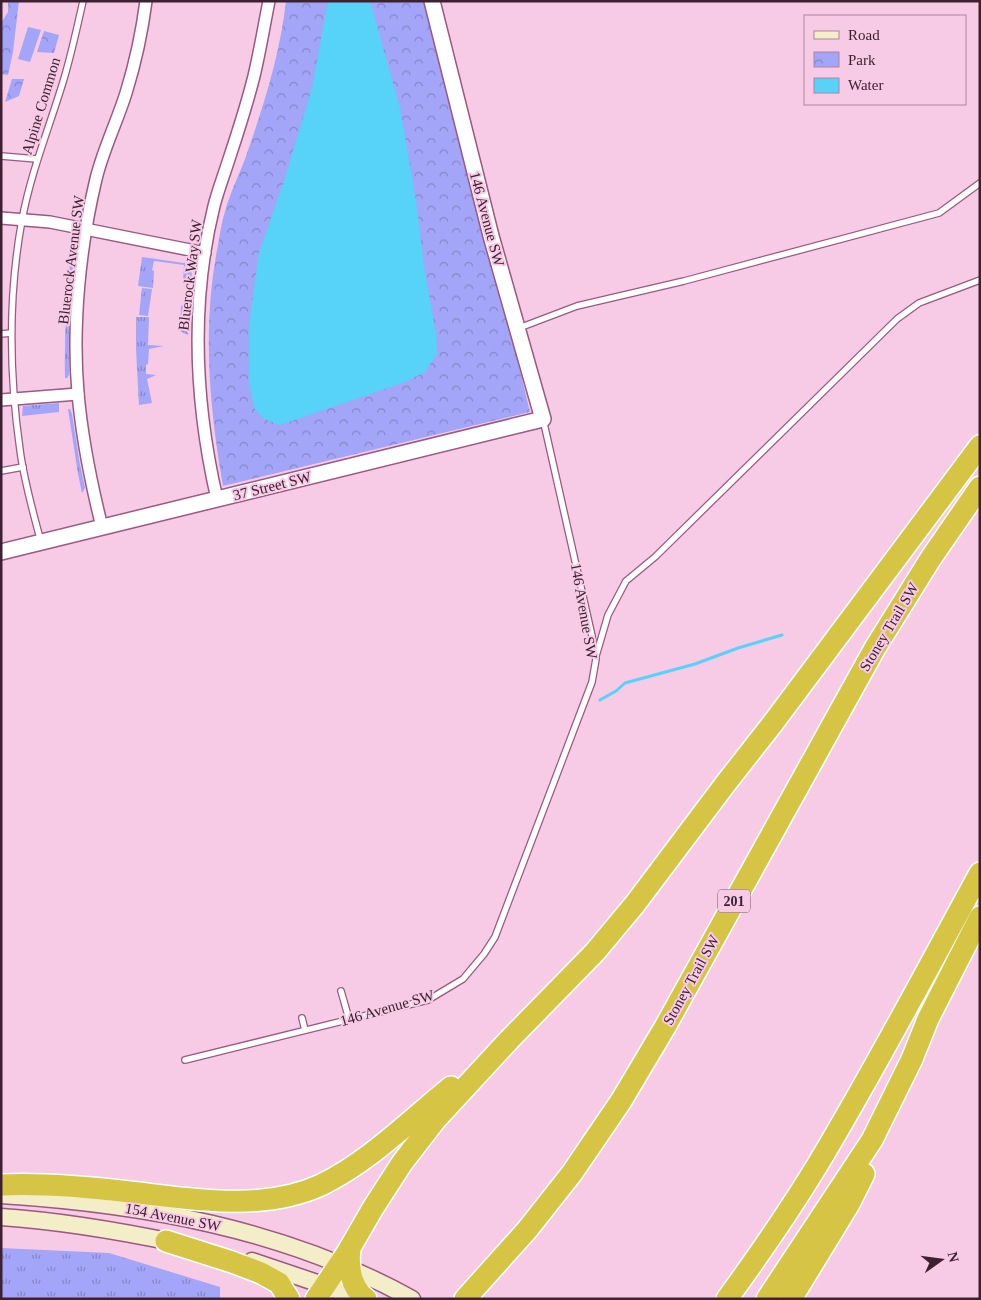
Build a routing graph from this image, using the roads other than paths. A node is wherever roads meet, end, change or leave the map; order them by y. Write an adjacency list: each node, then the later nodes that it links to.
1 (83, 1): 6 (lane, Alpine Common)
2 (146, 1): 10 (street, Bluerock Avenue SW)
3 (269, 1): 11 (street, Bluerock Way SW)
4 (432, 1): 13 (street, 146 Avenue SW)
5 (1, 156): 6 (lane)
6 (37, 159): 9 (lane, Alpine Common)
7 (980, 183): 13 (lane)
8 (1, 218): 9 (street)
9 (22, 218): 10 (street); 15 (lane, Alpine Common)
10 (86, 228): 11 (street); 16 (street, Bluerock Avenue SW)
11 (205, 253): 24 (street, Bluerock Way SW)
12 (980, 280): 28 (lane)
13 (517, 328): 19 (street, 146 Avenue SW)
14 (1, 334): 15 (lane)
15 (11, 334): 17 (lane, Alpine Common)
16 (78, 394): 17 (street); 25 (street, Bluerock Avenue SW)
17 (15, 399): 18 (street); 21 (lane, Alpine Common)
18 (1, 400)
19 (543, 419): 24 (street, 37 Street SW); 28 (lane, 146 Avenue SW)
20 (980, 446): 36 (highway)
21 (23, 467): 22 (lane); 26 (lane, Alpine Common)
22 (1, 471)
23 (980, 487): 48 (highway, Stoney Trail SW / 201)
24 (218, 499): 25 (street, 37 Street SW)
25 (102, 527): 26 (street, 37 Street SW)
26 (41, 542): 27 (street, 37 Street SW)
27 (1, 552)
28 (596, 659): 34 (lane, 146 Avenue SW)
29 (980, 873): 49 (highway)
30 (980, 916): 31 (highway)
31 (951, 975): 50 (highway); 51 (highway)
32 (341, 990): 34 (lane)
33 (302, 1018): 35 (lane)
34 (349, 1019): 35 (lane, 146 Avenue SW)
35 (305, 1030): 37 (lane, 146 Avenue SW)
36 (509, 1040): 38 (highway); 42 (highway)
37 (185, 1060)
38 (1, 1185)
39 (1, 1195): 42 (main road, 154 Avenue SW)
40 (1, 1217): 41 (main road, 154 Avenue SW)
41 (166, 1241): 43 (main road, 154 Avenue SW); 45 (highway)
42 (346, 1261): 43 (highway); 44 (main road, 154 Avenue SW); 47 (highway)
43 (321, 1292): 46 (main road, 154 Avenue SW)
44 (409, 1297)
45 (289, 1299)
46 (356, 1299)
47 (366, 1299)
48 (465, 1299)
49 (727, 1299)
50 (767, 1299)
51 (792, 1299)

